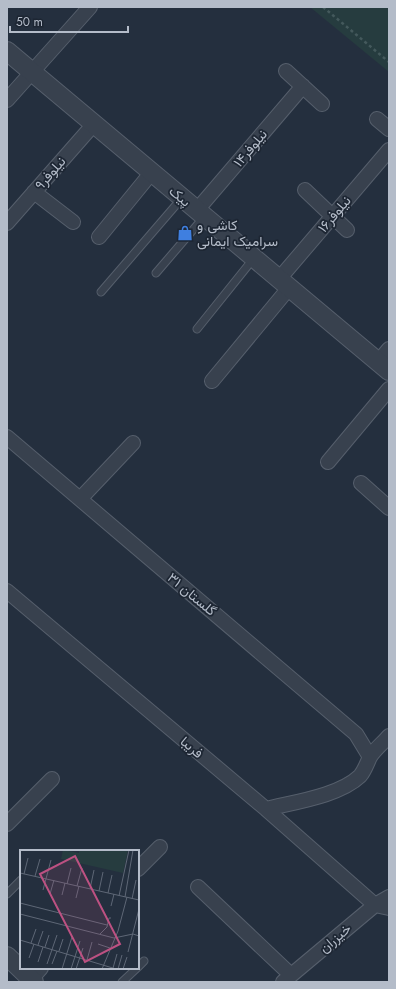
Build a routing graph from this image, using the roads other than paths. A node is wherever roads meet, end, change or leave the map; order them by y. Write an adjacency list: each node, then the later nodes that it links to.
1 (90, 7): 3 (street)
2 (7, 51): 3 (street, پیک)
3 (31, 71): 6 (street); 9 (street, پیک)
4 (286, 71): 5 (street)
5 (303, 86): 7 (street); 16 (street, نیلوفر۱۴)
6 (7, 100)
7 (322, 104)
8 (377, 119): 10 (street)
9 (94, 124): 12 (street, پیک); 14 (street, نیلوفر۹)
10 (389, 129)
11 (389, 150): 17 (street, نیلوفر۱۶)
12 (152, 172): 15 (street, پیک); 21 (street)
13 (305, 190): 17 (street)
14 (34, 192): 18 (street); 19 (street, نیلوفر۹)
15 (182, 198): 16 (street, پیک); 25 (lane)
16 (201, 214): 22 (street, پیک); 23 (lane)
17 (332, 216): 20 (street); 24 (street, نیلوفر۱۶)
18 (72, 222)
19 (7, 223)
20 (347, 230)
21 (99, 237)
22 (254, 258): 24 (street, پیک); 26 (lane)
23 (156, 273)
24 (284, 283): 27 (street, پیک); 28 (street, نیلوفر۱۶)
25 (101, 292)
26 (197, 329)
27 (385, 361)
28 (212, 381)
29 (389, 389): 32 (street)
30 (7, 437): 34 (street, گلستان ۳۱)
31 (133, 443): 34 (street)
32 (328, 462)
33 (361, 483): 35 (street)
34 (80, 499): 38 (street, گلستان ۳۱)
35 (387, 503)
36 (7, 591): 40 (street, فریبا)
37 (389, 736): 38 (street)
38 (370, 757): 40 (street)
39 (52, 779): 41 (street)
40 (266, 809): 48 (street, فریبا)
41 (7, 824)
42 (160, 847): 43 (street)
43 (139, 868)
44 (20, 881): 46 (lane)
45 (198, 887): 57 (street)
46 (7, 894)
47 (389, 897): 48 (street, خیزران)
48 (375, 904): 49 (street); 57 (street, خیزران)
49 (389, 908)
50 (7, 956): 52 (street)
51 (144, 961): 53 (lane)
52 (20, 965)
53 (139, 965)
54 (25, 969): 56 (street)
55 (135, 969): 58 (lane)
56 (35, 976)
57 (287, 978)
58 (122, 982)

